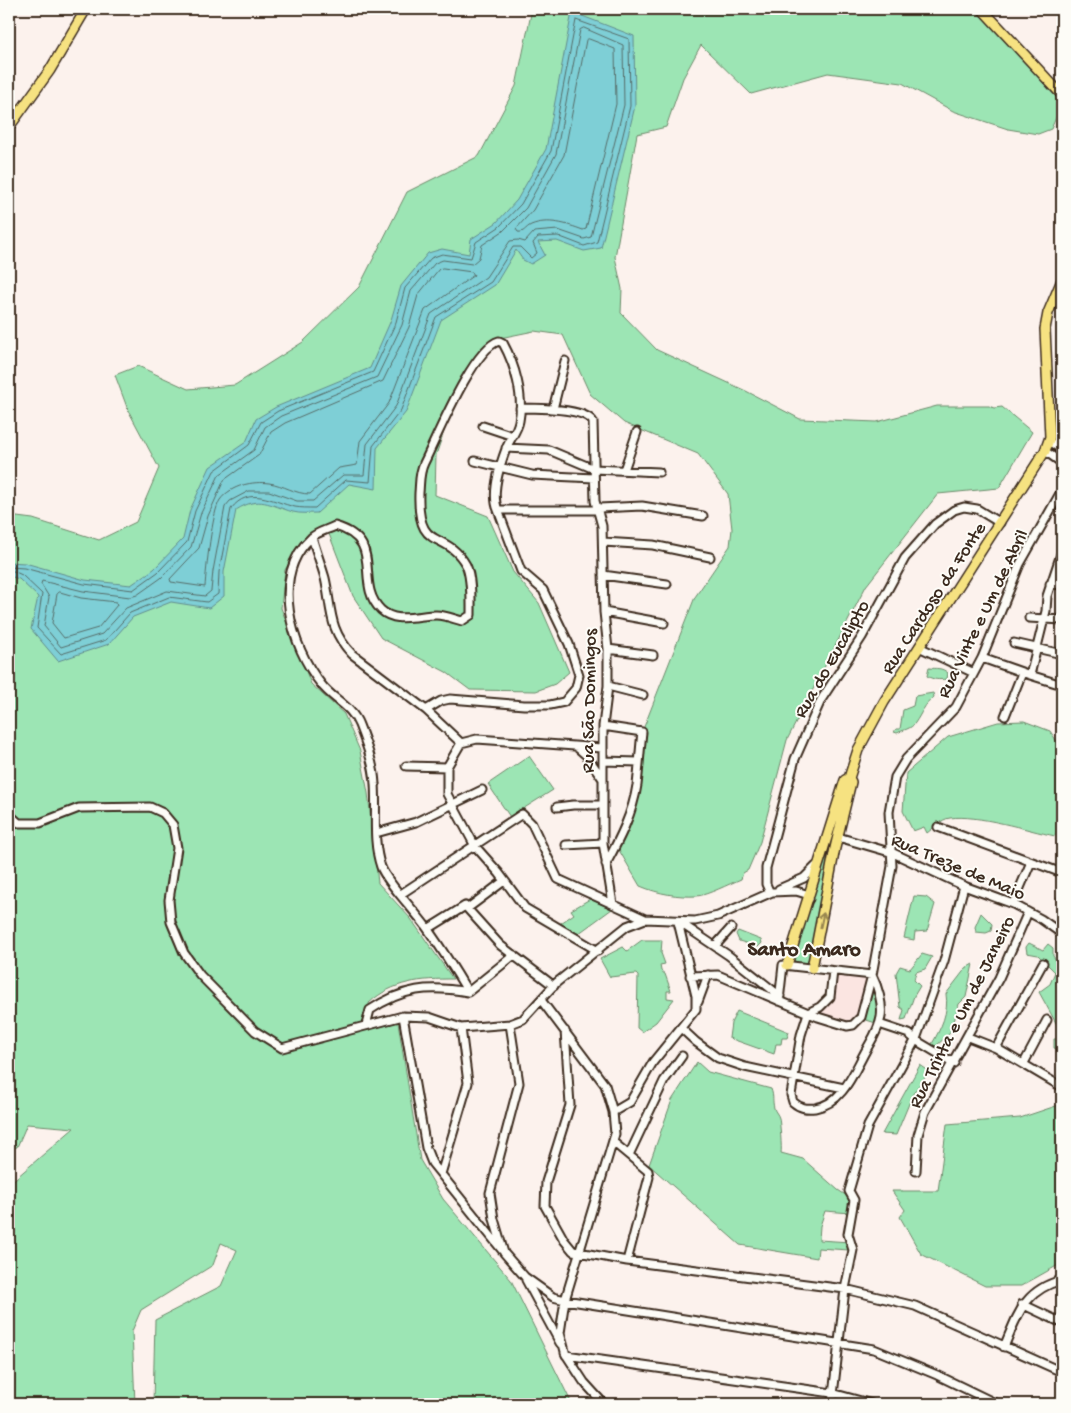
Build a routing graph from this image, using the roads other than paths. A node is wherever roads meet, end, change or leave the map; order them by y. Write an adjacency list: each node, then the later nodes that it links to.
1 (86, 9): 4 (main road)
2 (982, 9): 3 (main road)
3 (1062, 94)
4 (9, 127)
5 (1062, 280): 12 (main road)
6 (565, 361): 8 (street)
7 (520, 408): 8 (street); 11 (street); 28 (street)
8 (552, 409): 19 (street, Rua São Domingos)
9 (483, 426): 11 (street)
10 (637, 432): 20 (street)
11 (513, 436): 13 (street)
12 (1049, 439): 14 (street); 15 (main road, Rua Cardoso da Fonte)
13 (506, 448): 18 (street); 19 (street)
14 (1062, 450)
15 (1045, 451): 17 (street); 27 (main road, Rua Cardoso da Fonte)
16 (475, 461): 18 (street)
17 (1062, 463)
18 (501, 467): 22 (street); 25 (street)
19 (594, 469): 20 (street); 22 (street, Rua São Domingos)
20 (624, 470): 21 (street)
21 (659, 472)
22 (594, 478): 24 (street, Rua São Domingos)
23 (1062, 490): 47 (street, Rua Vinte e Um de Abril)
24 (599, 509): 25 (street); 26 (street); 29 (street, Rua São Domingos)
25 (498, 510): 54 (street)
26 (703, 516)
27 (1000, 523): 42 (main road, Rua Cardoso da Fonte); 85 (street, Rua do Eucalipto)
28 (312, 537): 54 (street); 72 (street)
29 (603, 542): 31 (street); 32 (street, Rua São Domingos)
30 (1062, 551): 34 (street)
31 (710, 556)
32 (603, 575): 33 (street); 36 (street, Rua São Domingos)
33 (667, 584)
34 (1050, 584): 35 (street); 38 (street)
35 (1062, 585)
36 (604, 612): 40 (street); 43 (street, Rua São Domingos)
37 (1029, 618): 38 (street)
38 (1044, 619): 39 (street); 44 (street)
39 (1062, 620)
40 (664, 623)
41 (1014, 643): 44 (street)
42 (919, 647): 49 (street); 64 (main road, Rua Cardoso da Fonte)
43 (608, 649): 46 (street); 51 (street, Rua São Domingos)
44 (1037, 650): 45 (street); 50 (street)
45 (1062, 654)
46 (653, 655)
47 (982, 658): 48 (street); 49 (street, Rua Vinte e Um de Abril)
48 (1022, 673): 50 (street); 55 (street)
49 (974, 674): 78 (street, Rua Vinte e Um de Abril)
50 (1030, 675): 52 (street)
51 (608, 686): 53 (street); 56 (street, Rua São Domingos)
52 (1062, 686)
53 (643, 694)
54 (426, 710): 57 (street)
55 (1005, 716)
56 (602, 726): 59 (street, Rua São Domingos); 61 (street)
57 (461, 743): 58 (street); 63 (street)
58 (578, 748): 59 (street); 65 (street)
59 (602, 748): 60 (street, Rua São Domingos)
60 (603, 761): 61 (street); 65 (street, Rua São Domingos)
61 (638, 762): 81 (street)
62 (406, 766): 63 (street)
63 (447, 767): 67 (street)
64 (849, 778): 73 (main road, Rua Cardoso da Fonte); 74 (main road, Rua Cardoso da Fonte)
65 (603, 779): 68 (street, Rua São Domingos)
66 (482, 790): 67 (street)
67 (451, 805): 72 (street); 77 (street)
68 (603, 805): 69 (street); 75 (street, Rua São Domingos)
69 (557, 807)
70 (9, 814): 117 (street)
71 (938, 827): 80 (street)
72 (376, 833): 86 (street)
73 (828, 834): 74 (main road); 79 (main road, Rua Cardoso da Fonte)
74 (838, 837): 78 (street, Rua Treze de Maio); 102 (main road, Rua Cardoso da Fonte, one-way to 74)
75 (603, 843): 76 (street); 81 (street, Rua São Domingos)
76 (566, 845)
77 (475, 846): 83 (street); 86 (street); 88 (street)
78 (893, 853): 84 (street, Rua Treze de Maio); 106 (street, Rua Vinte e Um de Abril)
79 (821, 859): 85 (street); 87 (main road, Rua Cardoso da Fonte)
80 (1032, 862): 82 (street); 89 (street)
81 (606, 864): 88 (street, Rua São Domingos)
82 (1062, 873)
83 (504, 881): 90 (street); 98 (street)
84 (964, 886): 89 (street, Rua Treze de Maio); 122 (street)
85 (771, 892): 87 (street); 93 (street)
86 (401, 894): 95 (street)
87 (809, 899): 101 (main road, Rua Cardoso da Fonte)
88 (613, 904): 92 (street)
89 (1013, 904): 91 (street, Rua Treze de Maio)
90 (468, 908): 95 (street); 99 (street)
91 (1028, 912): 96 (street, Rua Treze de Maio); 121 (street, Rua Trinta e Um de Janeiro)
92 (645, 919): 93 (street); 98 (street)
93 (678, 922): 97 (street); 105 (street)
94 (731, 928): 97 (street)
95 (428, 929): 108 (street)
96 (1062, 934)
97 (715, 946): 109 (street)
98 (598, 951): 107 (street)
99 (514, 956): 107 (street); 108 (street)
100 (1043, 963): 123 (street)
101 (787, 966): 102 (street); 109 (street, Rua Cardoso da Fonte)
102 (812, 968): 103 (street)
103 (833, 971): 106 (street); 112 (street)
104 (708, 975): 105 (street); 109 (street); 111 (street)
105 (690, 976): 111 (street)
106 (872, 976): 112 (street, Rua Vinte e Um de Abril); 116 (street)
107 (554, 986): 110 (street)
108 (468, 992): 117 (street)
109 (779, 998): 112 (street)
110 (541, 1000): 115 (street); 120 (street)
111 (698, 1003): 119 (street)
112 (808, 1013): 127 (street)
113 (403, 1016): 117 (street); 118 (street); 134 (street)
114 (1047, 1020): 126 (street)
115 (510, 1024): 118 (street); 135 (street)
116 (879, 1024): 122 (street); 129 (street)
117 (366, 1025)
118 (461, 1028): 134 (street)
119 (682, 1028): 127 (street); 130 (street)
120 (565, 1031): 130 (street); 136 (street)
121 (968, 1037): 123 (street); 125 (street, Rua Trinta e Um de Janeiro)
122 (916, 1039): 125 (street); 140 (street)
123 (996, 1048): 126 (street)
124 (682, 1056): 132 (street)
125 (954, 1063): 133 (street, Rua Trinta e Um de Janeiro)
126 (1024, 1063): 128 (street)
127 (793, 1078): 129 (street); 129 (street)
128 (1062, 1087)
129 (844, 1088)
130 (613, 1112): 131 (street)
131 (613, 1142): 132 (street); 136 (street)
132 (629, 1155): 137 (street)
133 (916, 1171)
134 (441, 1174): 135 (street)
135 (504, 1253): 138 (street)
136 (578, 1253): 137 (street); 141 (street)
137 (627, 1261): 140 (street)
138 (525, 1277): 141 (street); 146 (street)
139 (1062, 1280): 142 (street)
140 (845, 1289): 144 (street); 145 (street)
141 (565, 1300): 144 (street); 146 (street)
142 (1022, 1304): 143 (street); 145 (street)
143 (1062, 1323)
144 (839, 1343): 148 (street); 152 (street)
145 (1004, 1347): 147 (street)
146 (566, 1355): 148 (street); 149 (street)
147 (1062, 1372)
148 (832, 1393): 150 (street); 151 (street)
149 (604, 1404)
150 (832, 1404)
151 (872, 1404)
152 (997, 1404)

